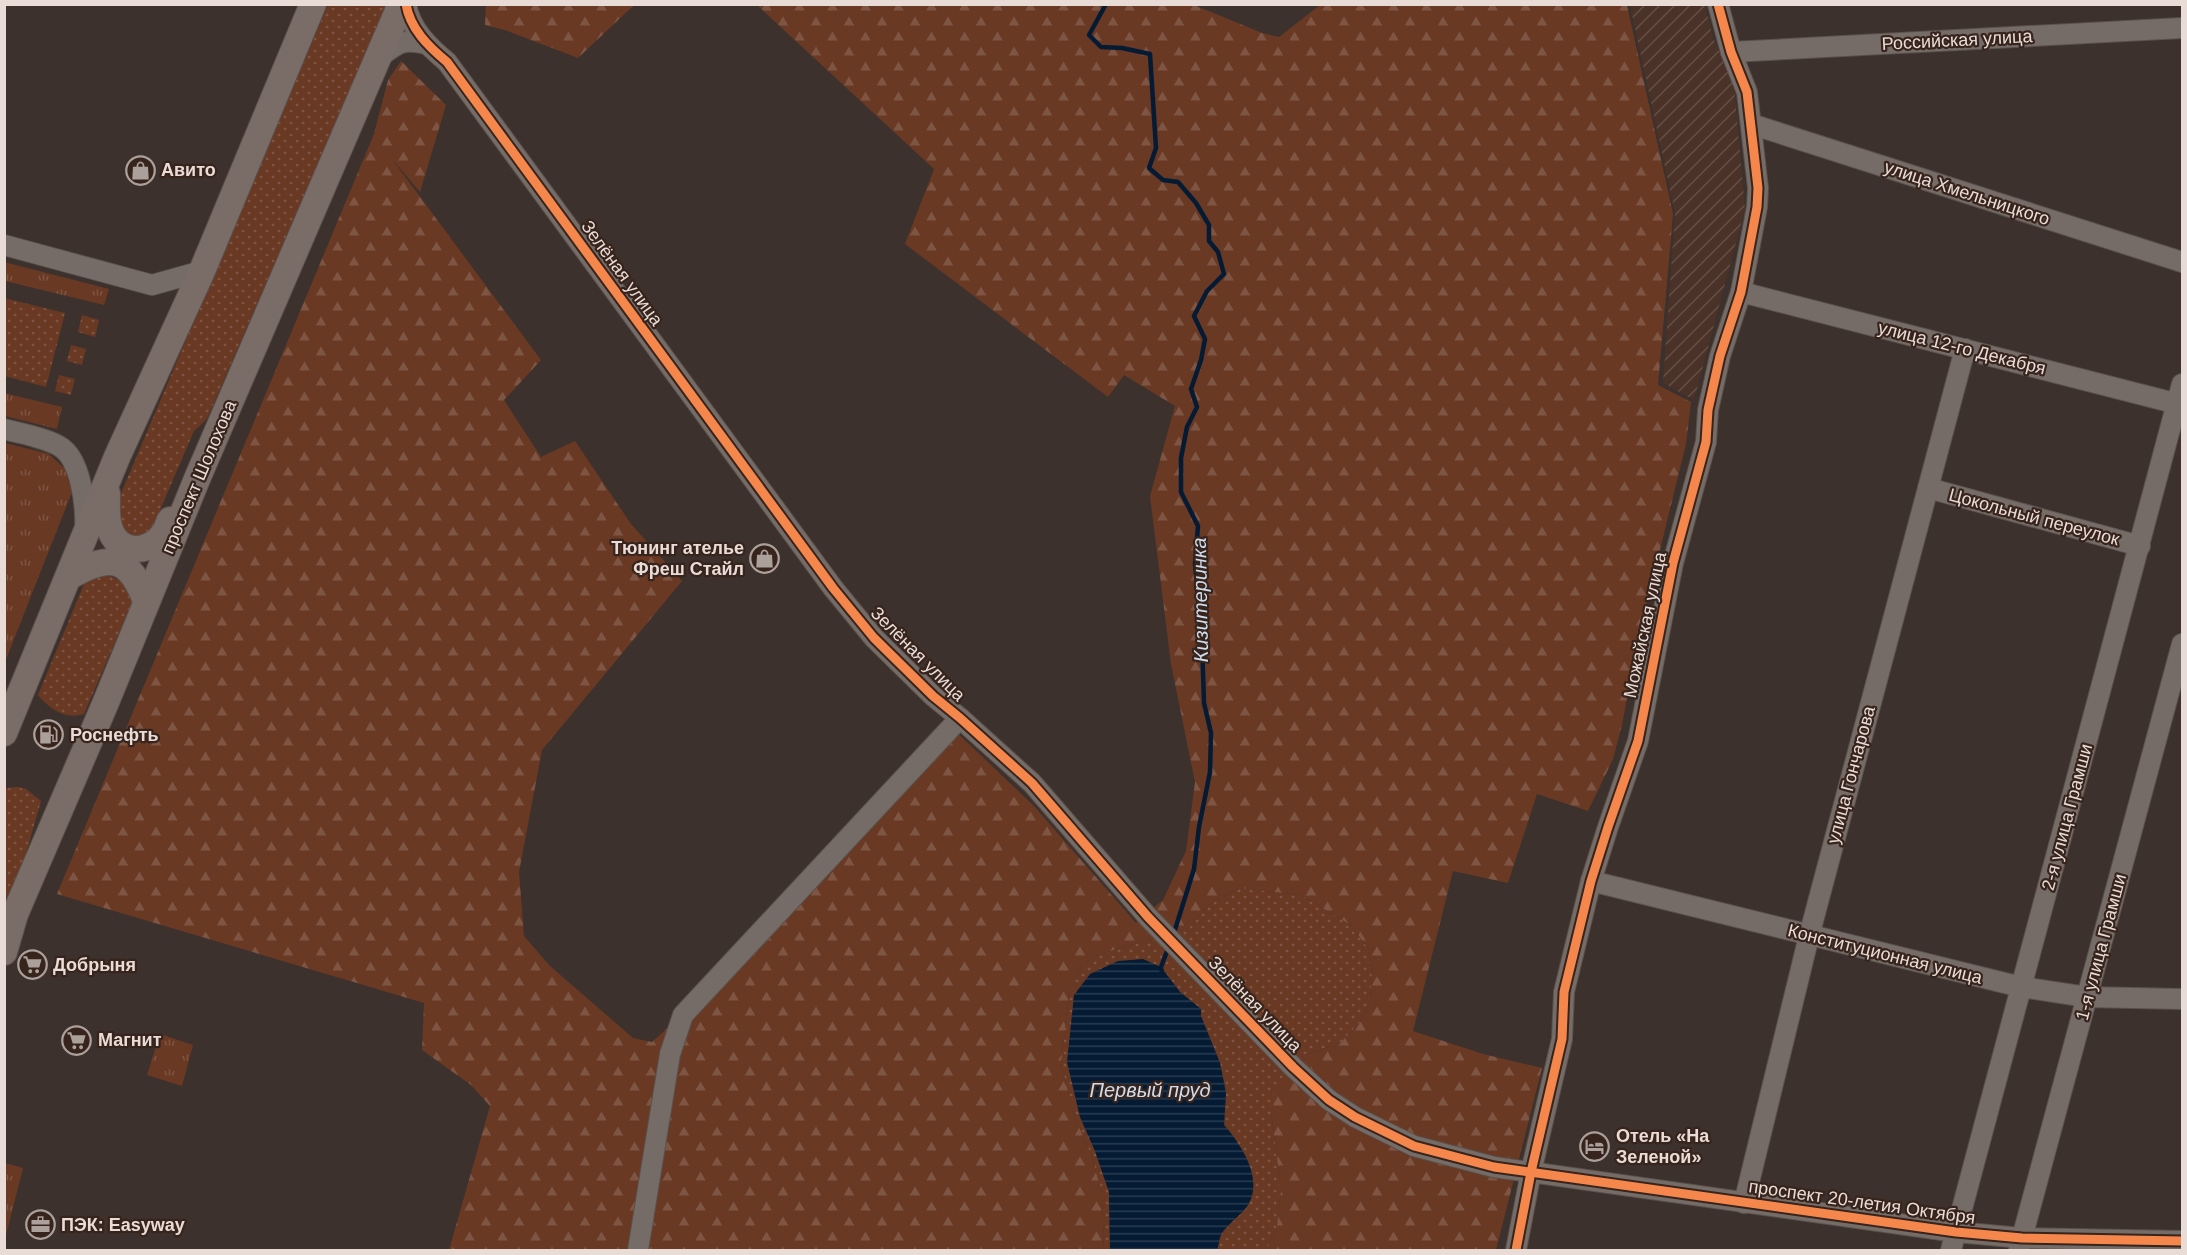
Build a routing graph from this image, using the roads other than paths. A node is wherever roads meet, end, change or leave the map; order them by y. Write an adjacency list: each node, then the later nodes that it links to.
1 (313, 4): 12 (main road)
2 (401, 4): 8 (main road, проспект Шолохова)
3 (406, 4): 6 (street, Зелёная улица)
4 (1718, 4): 7 (street, Можайская улица)
5 (2182, 28): 7 (street, Российская улица)
6 (426, 44): 8 (street); 28 (street, Зелёная улица)
7 (1731, 52): 9 (street, Можайская улица)
8 (377, 59): 18 (main road, проспект Шолохова)
9 (1751, 124): 11 (street, улица Хмельницкого); 13 (street, Можайская улица)
10 (4, 245): 12 (street)
11 (2182, 262)
12 (202, 271): 19 (main road)
13 (1741, 292): 14 (street, улица 12-го Декабря); 30 (street, Можайская улица)
14 (1965, 349): 16 (street, улица 12-го Декабря); 20 (street, улица Гончарова)
15 (2182, 384): 16 (street, 2-я улица Грамши)
16 (2180, 404): 22 (street, 2-я улица Грамши)
17 (4, 429): 21 (street)
18 (197, 479): 19 (main road); 24 (main road, проспект Шолохова)
19 (106, 488): 21 (main road)
20 (1928, 488): 22 (street, Цокольный переулок); 31 (street, улица Гончарова)
21 (85, 539): 23 (main road)
22 (2139, 546): 33 (street, 2-я улица Грамши)
23 (70, 576): 24 (main road); 26 (main road)
24 (146, 601): 32 (main road, проспект Шолохова)
25 (2182, 644): 34 (street, 1-я улица Грамши)
26 (28, 677): 27 (street); 29 (main road)
27 (4, 699)
28 (960, 718): 36 (street, Зелёная улица); 41 (street)
29 (4, 733)
30 (1591, 881): 31 (street, Конституционная улица); 36 (street, Можайская улица)
31 (1809, 936): 33 (street, Конституционная улица); 37 (street, улица Гончарова)
32 (4, 952)
33 (2021, 987): 34 (street, Конституционная улица); 38 (street, 2-я улица Грамши)
34 (2087, 997): 35 (street, Конституционная улица); 40 (street, 1-я улица Грамши)
35 (2182, 999)
36 (1535, 1173): 37 (street, проспект 20-летия Октября); 42 (street, Можайская улица)
37 (1744, 1203): 38 (street, проспект 20-летия Октября)
38 (1953, 1241): 40 (street, проспект 20-летия Октября)
39 (2182, 1241): 40 (street, проспект 20-летия Октября)
40 (2020, 1244)
41 (638, 1251)
42 (1516, 1251)

